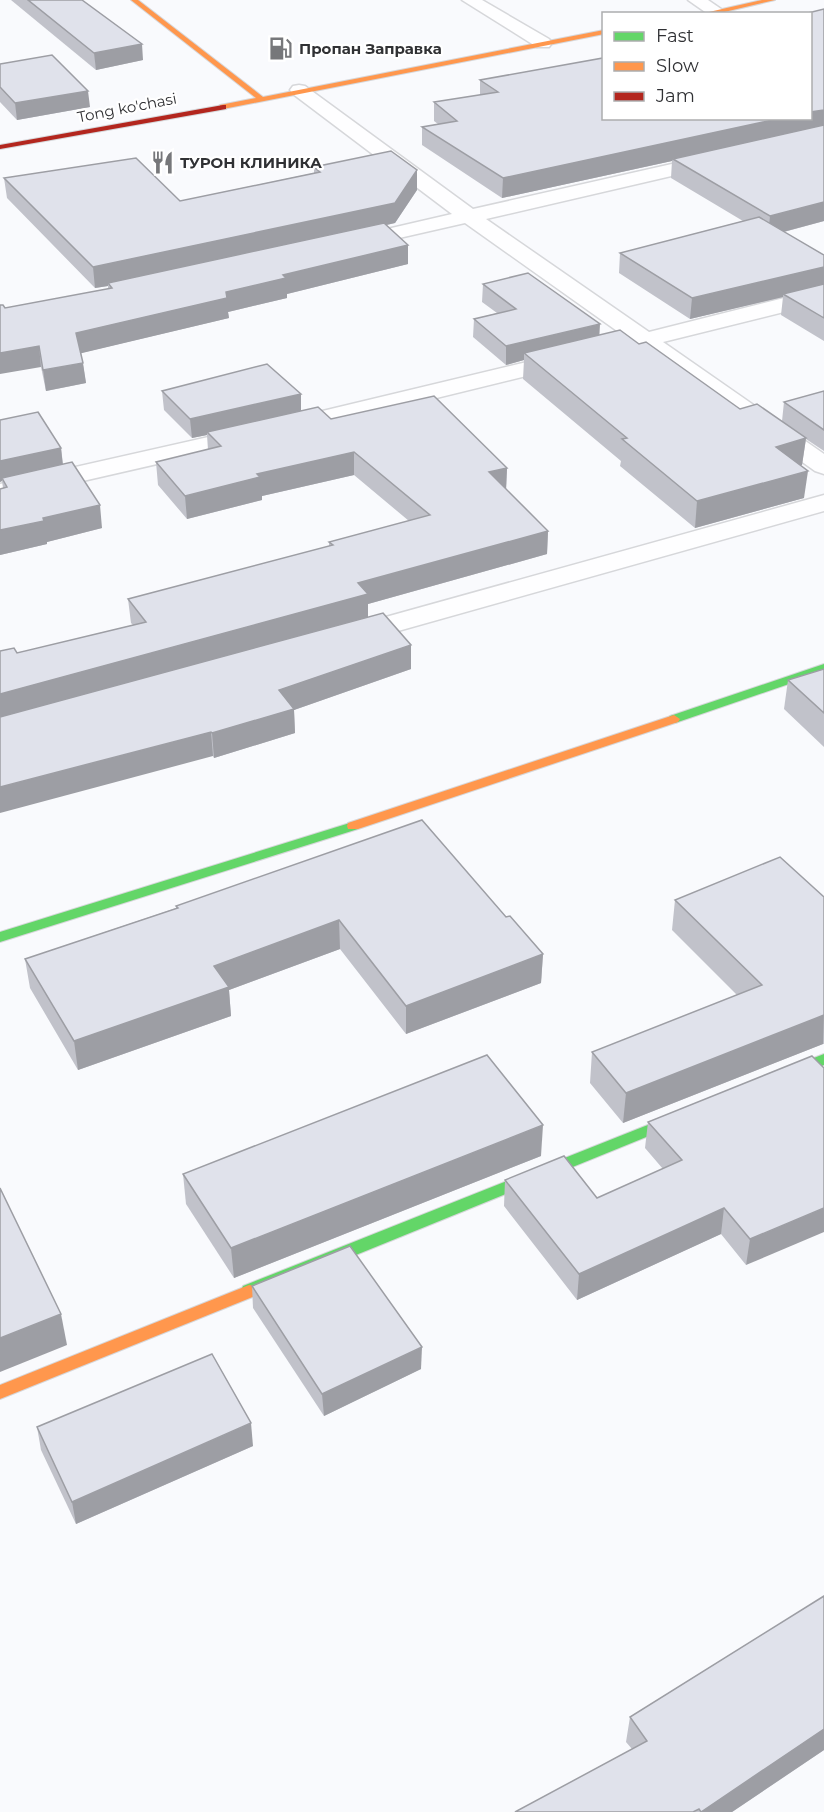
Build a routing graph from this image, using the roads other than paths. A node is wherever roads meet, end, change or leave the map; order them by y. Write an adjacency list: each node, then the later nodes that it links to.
1 (134, 0): 9 (main road)
2 (470, 0): 7 (street)
3 (696, 0): 5 (street)
4 (772, 0): 5 (main road)
5 (710, 12)
6 (602, 32): 7 (main road, Tong ko'chasi)
7 (543, 44): 8 (main road, Tong ko'chasi)
8 (299, 90): 9 (main road, Tong ko'chasi); 12 (street)
9 (260, 98): 10 (main road, Tong ko'chasi)
10 (0, 147)
11 (737, 155): 12 (street)
12 (470, 217): 13 (street); 15 (street)
13 (330, 248)
14 (824, 295): 15 (street)
15 (647, 340): 16 (street); 17 (street)
16 (824, 466)
17 (0, 492)
18 (824, 503): 19 (street)
19 (322, 644)
20 (824, 668): 21 (main road)
21 (0, 937)
22 (824, 1059): 23 (main road)
23 (758, 1086)
24 (703, 1108): 25 (main road)
25 (0, 1392)

